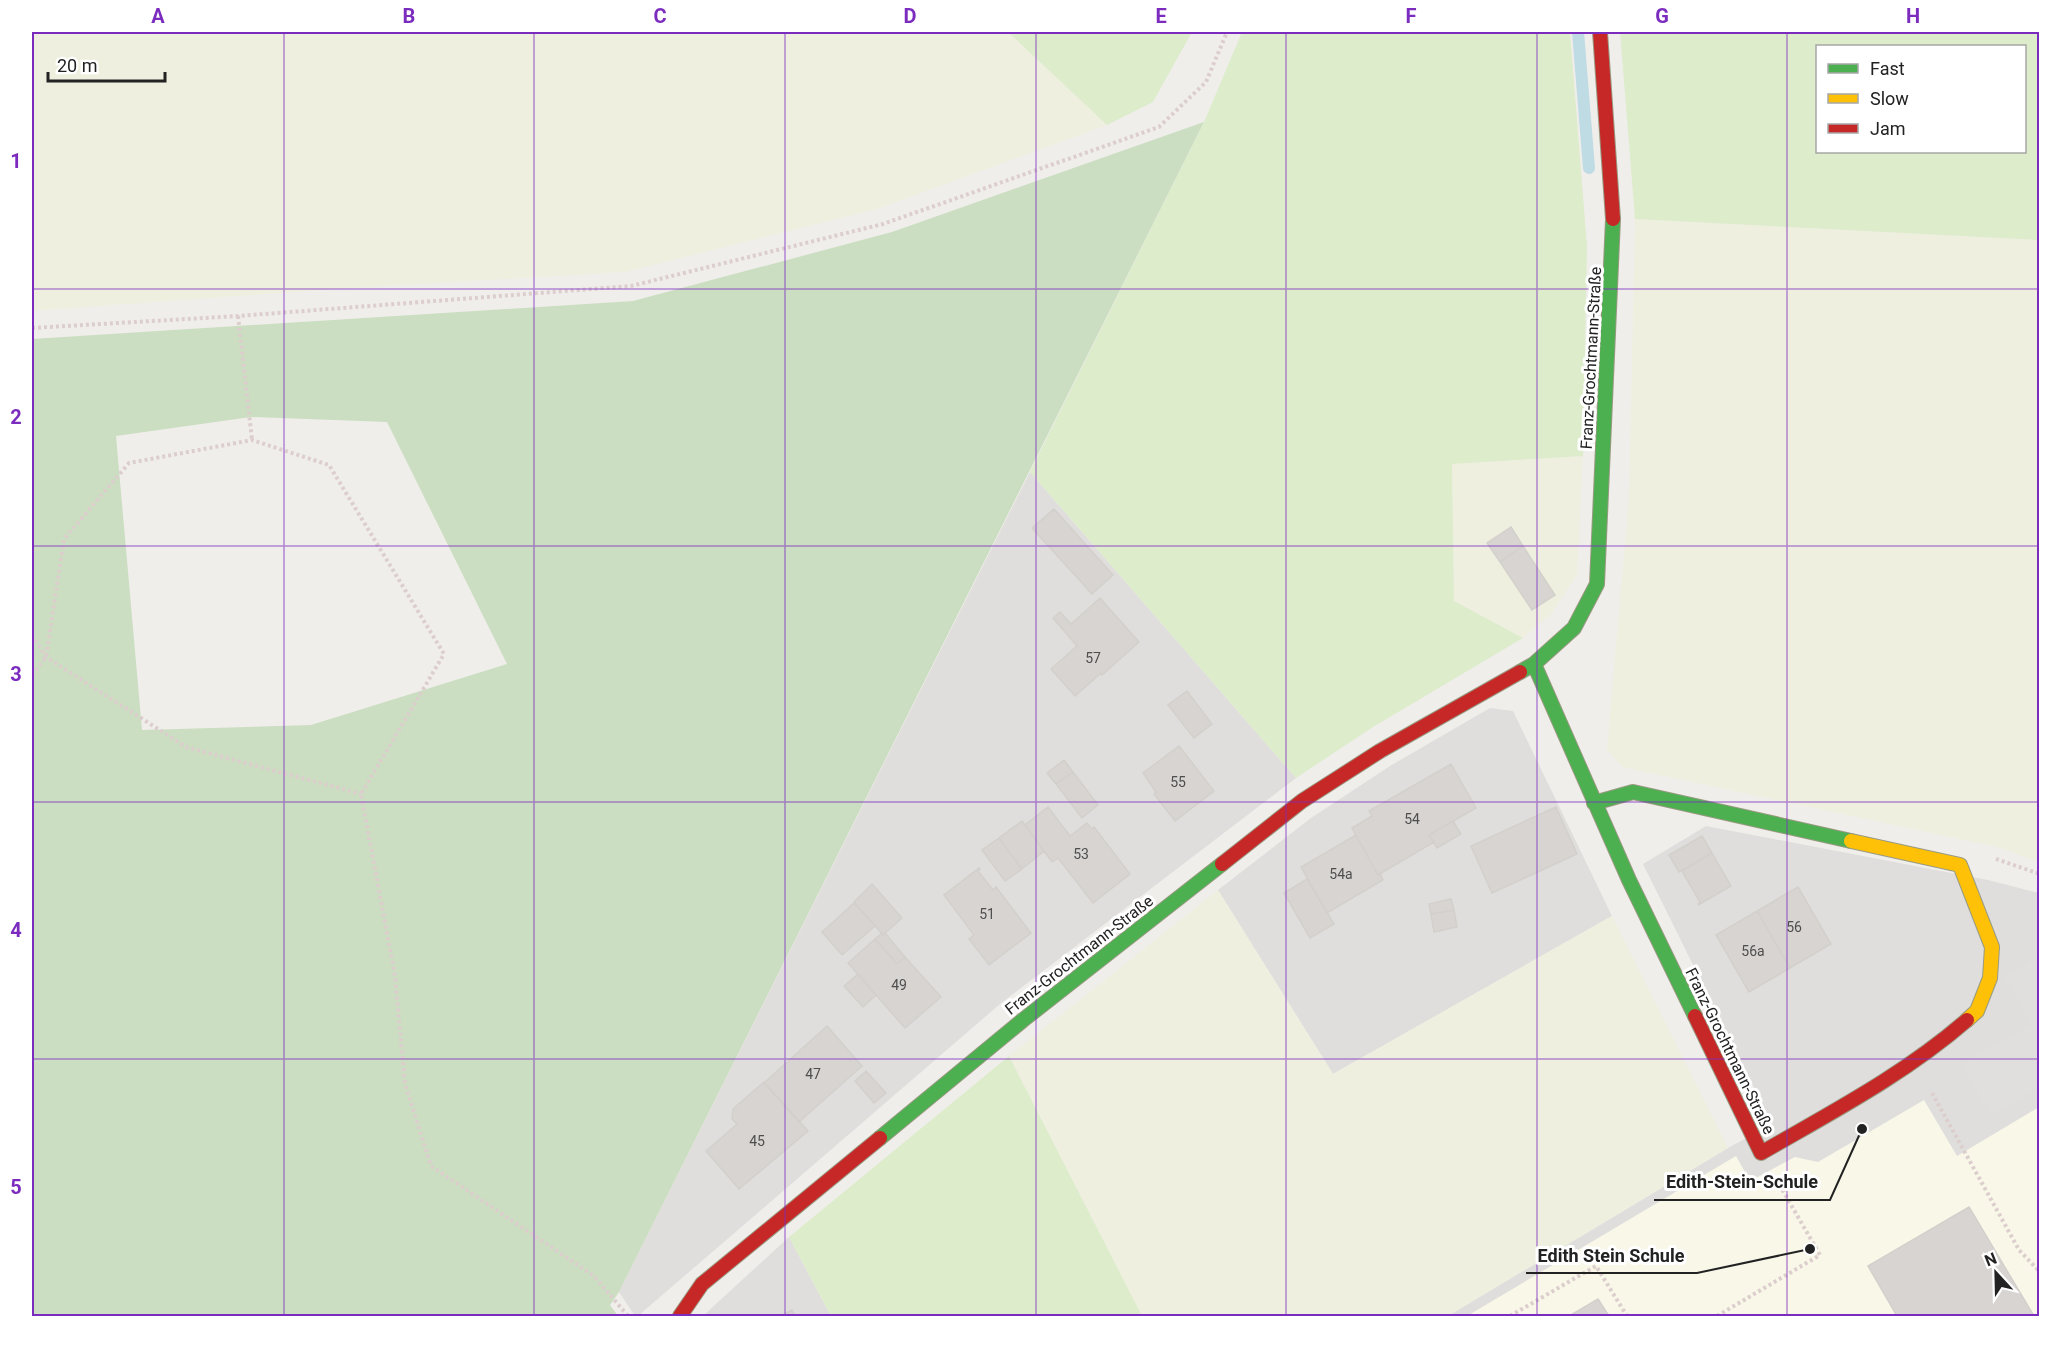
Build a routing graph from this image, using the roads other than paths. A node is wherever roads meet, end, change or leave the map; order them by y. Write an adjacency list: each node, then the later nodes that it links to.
1 (1600, 32): 2 (street, Franz-Grochtmann-Straße)
2 (1534, 664): 3 (street, Franz-Grochtmann-Straße); 4 (street, Franz-Grochtmann-Straße)
3 (1594, 803): 3 (street, Franz-Grochtmann-Straße)
4 (680, 1317)

